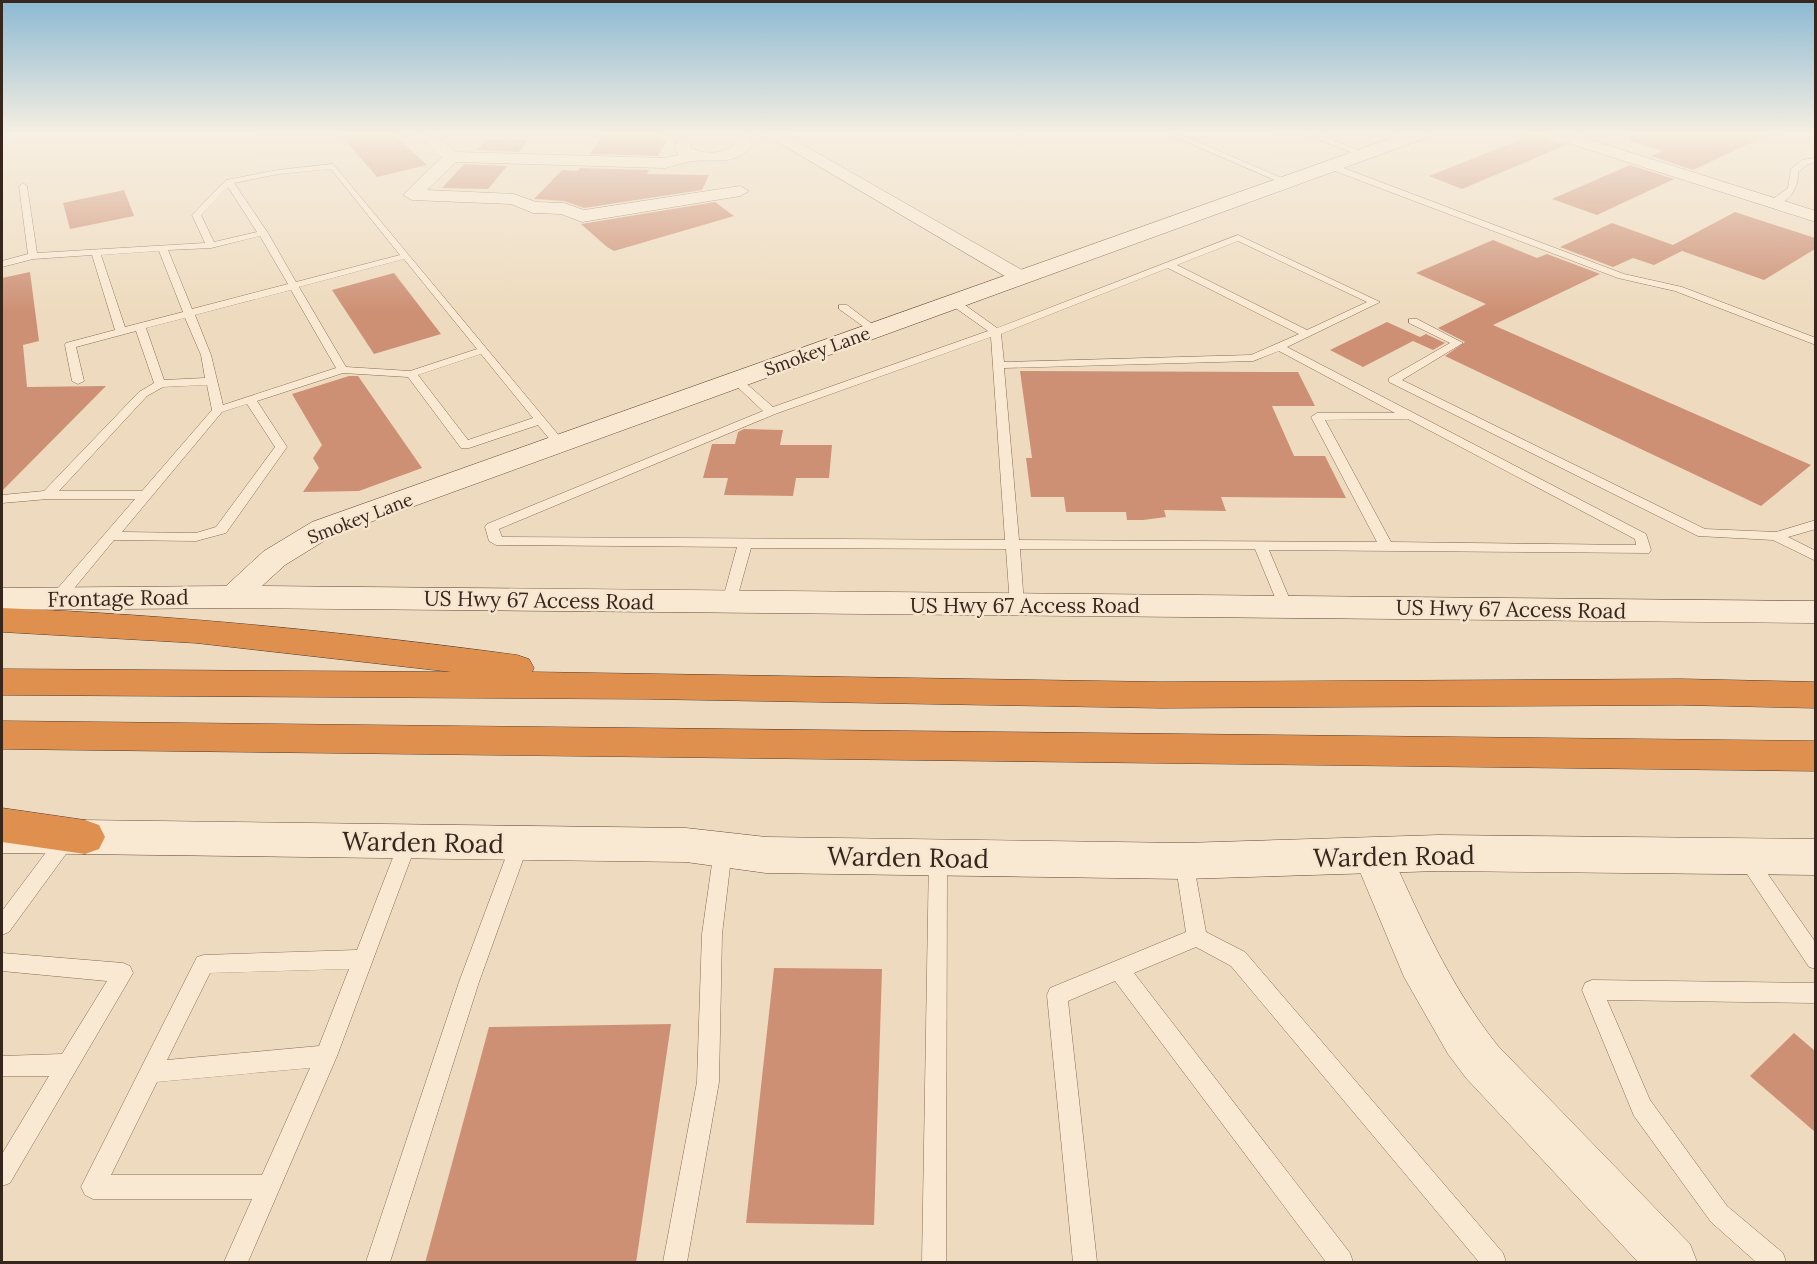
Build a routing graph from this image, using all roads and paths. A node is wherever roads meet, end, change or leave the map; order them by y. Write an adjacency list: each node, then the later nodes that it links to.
1 (24, 194): 18 (lane)
2 (217, 194): 15 (lane)
3 (237, 194): 14 (lane)
4 (356, 194): 19 (lane)
5 (413, 194): 6 (street)
6 (721, 194)
7 (876, 194): 22 (street)
8 (1254, 194): 22 (main road, Smokey Lane)
9 (1403, 194): 33 (lane)
10 (1745, 194): 12 (street)
11 (1787, 194): 12 (lane)
12 (1773, 203): 13 (street)
13 (1815, 217)
14 (263, 233): 15 (lane); 23 (lane)
15 (212, 245): 16 (lane)
16 (163, 250): 17 (lane); 26 (lane)
17 (96, 253): 18 (lane); 30 (lane)
18 (33, 256): 20 (lane)
19 (406, 256): 23 (lane); 35 (lane)
20 (2, 264)
21 (1171, 266): 31 (lane); 32 (lane); 32 (lane)
22 (1022, 278): 24 (main road, Smokey Lane)
23 (294, 285): 26 (lane); 37 (lane)
24 (954, 302): 29 (main road, Smokey Lane); 31 (lane)
25 (843, 307): 29 (lane)
26 (189, 314): 28 (lane); 41 (lane)
27 (1413, 321): 54 (lane)
28 (140, 327): 30 (lane); 42 (lane)
29 (875, 330): 39 (main road, Smokey Lane)
30 (121, 332): 40 (lane)
31 (996, 332): 36 (lane); 45 (lane)
32 (1308, 334): 34 (lane)
33 (1815, 342)
34 (1279, 347): 36 (lane); 46 (lane)
35 (484, 350): 38 (lane); 47 (lane)
36 (999, 365): 56 (lane)
37 (342, 370): 38 (lane); 43 (lane)
38 (411, 374): 47 (lane)
39 (736, 380): 45 (lane); 48 (main road, Smokey Lane)
40 (78, 381)
41 (211, 381): 42 (lane); 44 (lane)
42 (160, 384): 49 (lane)
43 (250, 400): 44 (lane); 53 (lane)
44 (218, 410): 50 (lane)
45 (771, 412): 55 (lane)
46 (1410, 416): 58 (lane); 58 (lane)
47 (540, 420): 48 (lane)
48 (560, 444): 60 (main road, Smokey Lane)
49 (48, 495): 50 (lane); 51 (lane)
50 (148, 495): 53 (lane)
51 (2, 499)
52 (1815, 524): 54 (lane)
53 (112, 536): 62 (lane)
54 (1776, 536): 59 (lane)
55 (745, 543): 56 (lane); 63 (lane)
56 (1012, 544): 57 (lane); 64 (lane)
57 (1260, 545): 58 (lane); 65 (lane)
58 (1387, 547)
59 (1815, 557)
60 (235, 597): 62 (main road, Frontage Road); 63 (main road, US Hwy 67 Access Road)
61 (2, 599): 62 (main road, Frontage Road)
62 (57, 599)
63 (729, 602): 64 (main road, US Hwy 67 Access Road)
64 (1017, 605): 65 (main road, US Hwy 67 Access Road)
65 (1286, 607): 66 (main road, US Hwy 67 Access Road)
66 (1815, 612)
67 (2, 620): 69 (highway)
68 (2, 682): 69 (highway)
69 (647, 686): 70 (highway)
70 (1815, 695)
71 (2, 735): 72 (highway)
72 (1815, 756)
73 (2, 825): 75 (highway)
74 (2, 836): 75 (main road, Warden Road)
75 (77, 837): 76 (main road, Warden Road); 84 (lane)
76 (408, 842): 77 (main road, Warden Road); 86 (lane)
77 (520, 843): 78 (main road, Warden Road); 98 (lane)
78 (723, 850): 81 (main road, Warden Road); 99 (lane)
79 (1372, 855): 80 (main road, Warden Road); 83 (main road, Warden Road); 104 (street)
80 (1745, 856): 82 (main road, Warden Road); 87 (lane)
81 (938, 857): 83 (main road, Warden Road); 100 (lane)
82 (1815, 857)
83 (1184, 861): 85 (lane)
84 (2, 926)
85 (1197, 936): 89 (lane); 103 (lane)
86 (363, 958): 91 (lane); 94 (lane)
87 (1815, 960)
88 (2, 962): 92 (lane)
89 (1119, 969): 101 (lane); 102 (lane)
90 (1815, 993): 105 (lane)
91 (326, 1056): 94 (lane); 96 (lane)
92 (67, 1065): 93 (lane); 95 (lane)
93 (2, 1066)
94 (150, 1072): 96 (lane)
95 (2, 1175)
96 (268, 1187): 97 (lane)
97 (236, 1263)
98 (378, 1263)
99 (675, 1263)
100 (934, 1263)
101 (1084, 1263)
102 (1341, 1263)
103 (1494, 1263)
104 (1672, 1263)
105 (1774, 1263)

